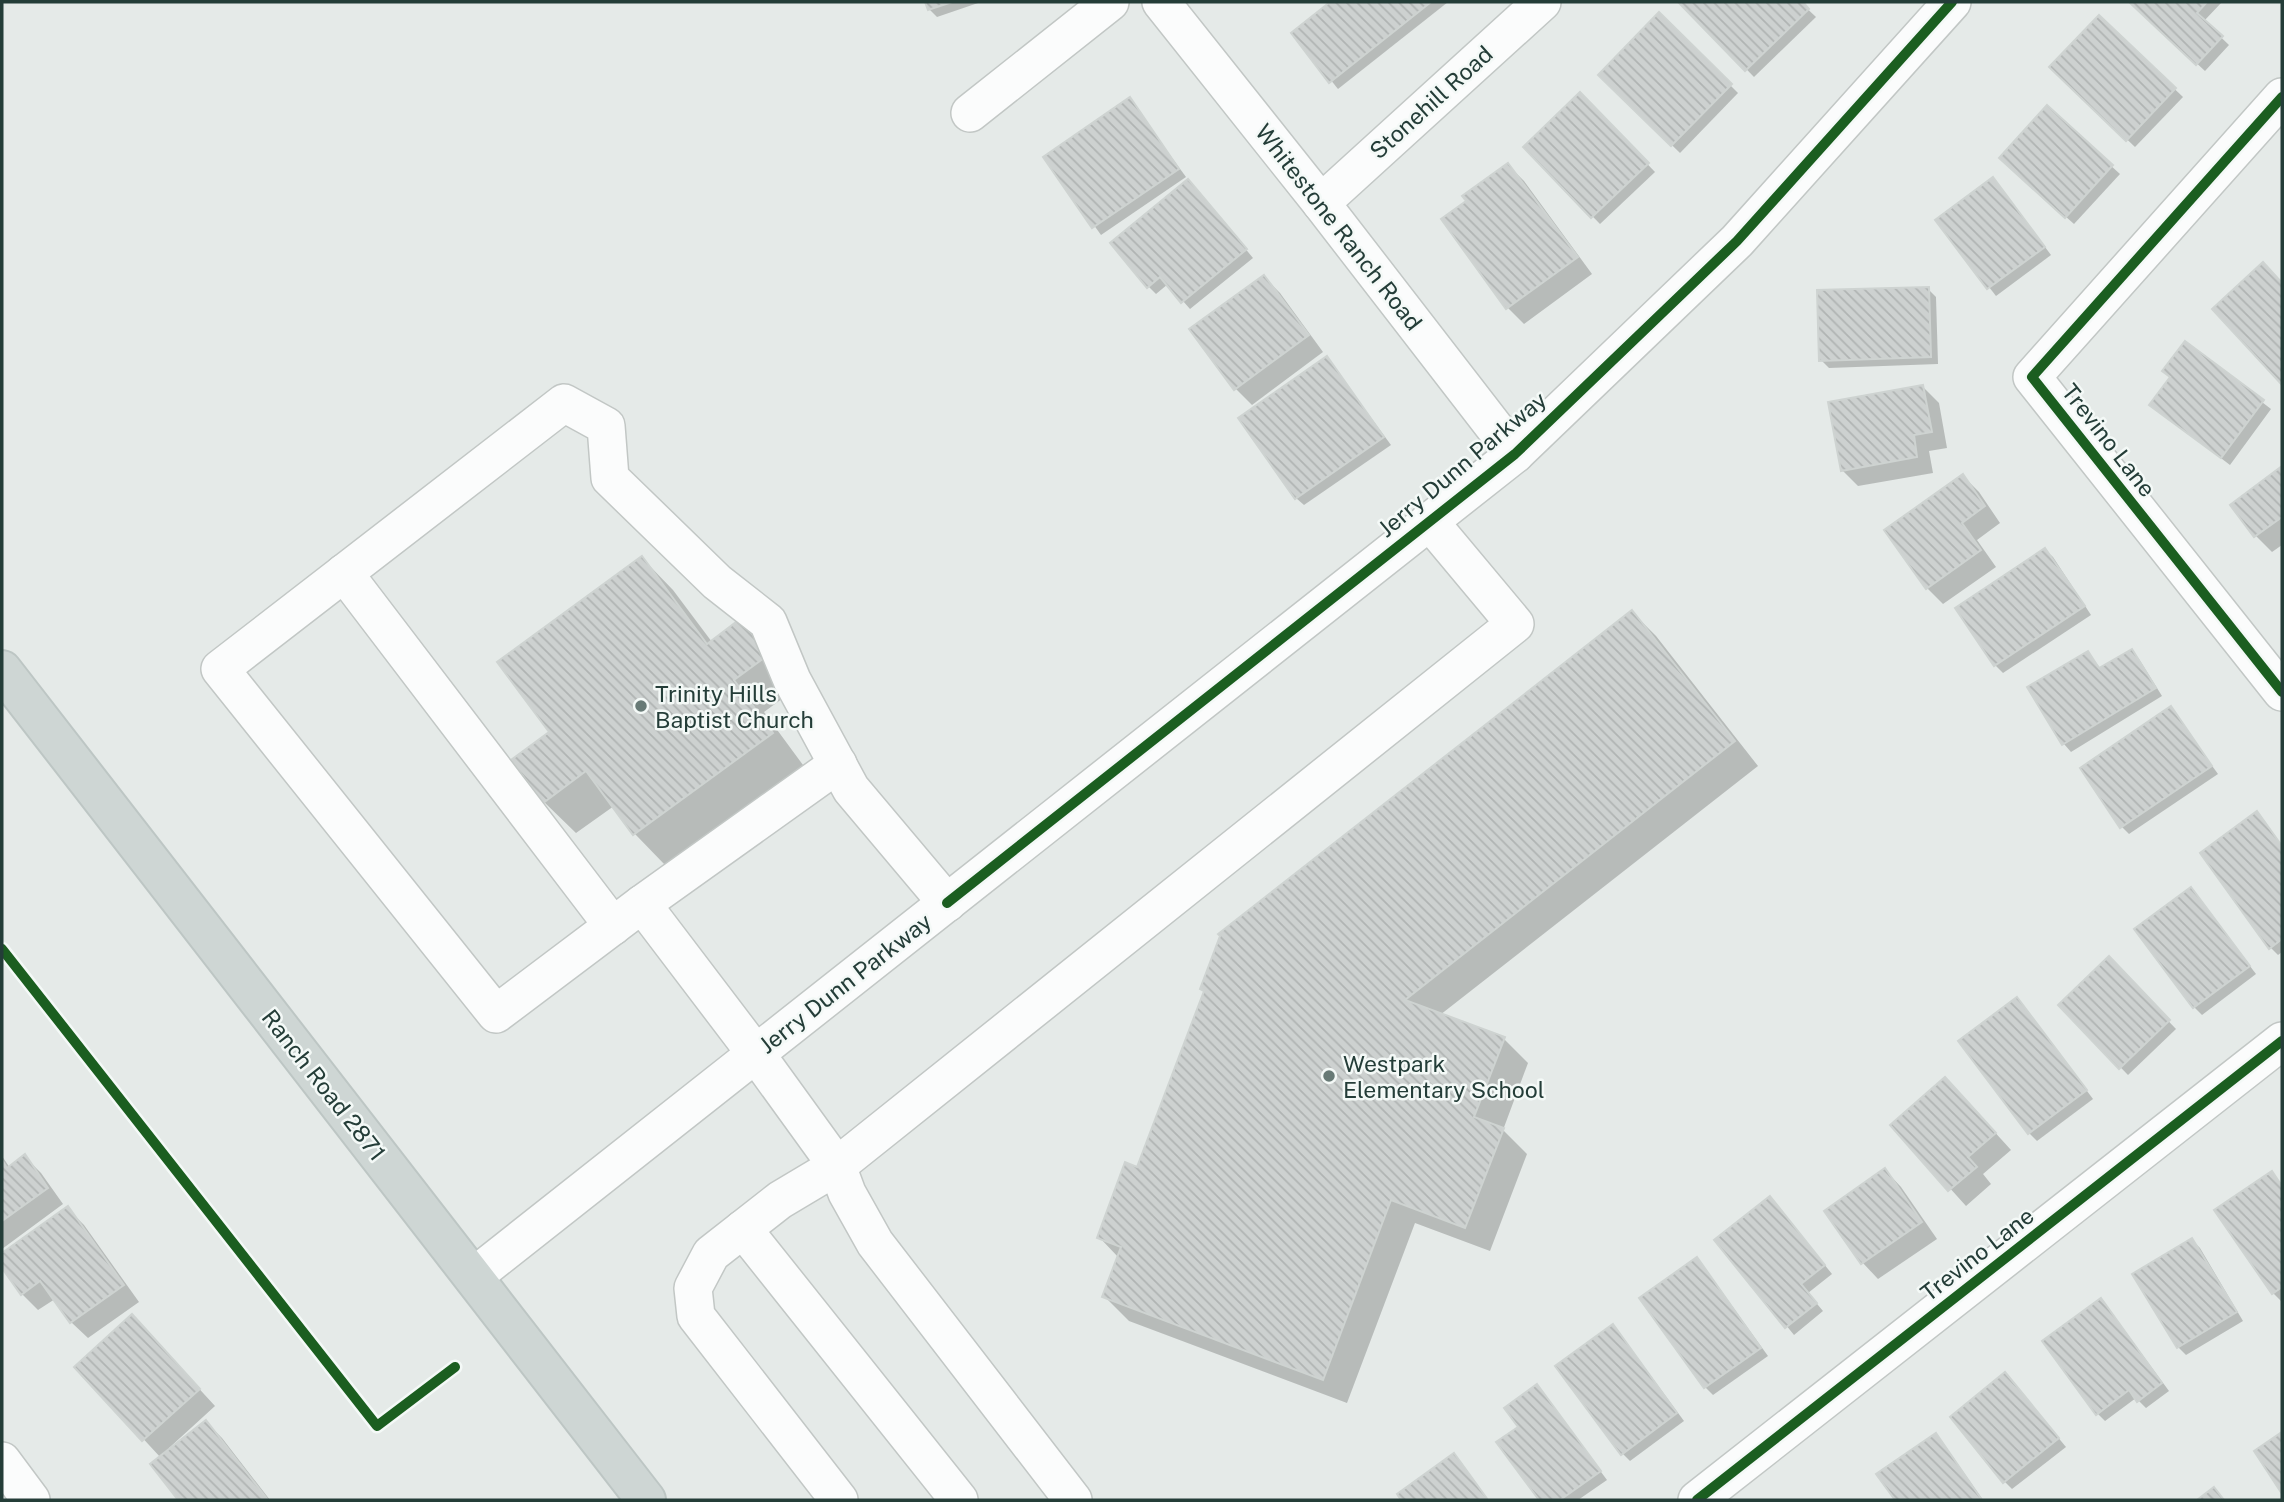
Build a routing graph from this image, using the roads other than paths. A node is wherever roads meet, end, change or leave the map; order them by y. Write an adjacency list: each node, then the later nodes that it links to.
1 (1110, 2): 6 (street)
2 (1161, 2): 7 (street, Whitestone Ranch Road)
3 (1542, 2): 7 (street, Stonehill Road)
4 (1952, 2): 8 (street, Jerry Dunn Parkway)
5 (2282, 97): 12 (street, Trevino Lane)
6 (970, 113)
7 (1321, 203): 8 (street, Whitestone Ranch Road)
8 (1515, 454): 9 (street, Jerry Dunn Parkway)
9 (1429, 521): 14 (street, Jerry Dunn Parkway); 19 (street)
10 (344, 573): 13 (street); 16 (street); 16 (street)
11 (2, 670): 21 (main road, Ranch Road 2871)
12 (2282, 692)
13 (838, 764): 14 (street); 15 (street)
14 (947, 903): 18 (street, Jerry Dunn Parkway)
15 (642, 904): 16 (street); 18 (street)
16 (612, 926)
17 (2282, 1041): 28 (street, Trevino Lane)
18 (756, 1054): 19 (street); 21 (street, Jerry Dunn Parkway)
19 (837, 1166): 20 (street); 27 (street)
20 (743, 1229): 25 (street); 26 (street)
21 (473, 1277): 24 (main road, Ranch Road 2871)
22 (2, 1461): 23 (street)
23 (31, 1500)
24 (646, 1500)
25 (839, 1500)
26 (959, 1500)
27 (1073, 1500)
28 (1697, 1500)

